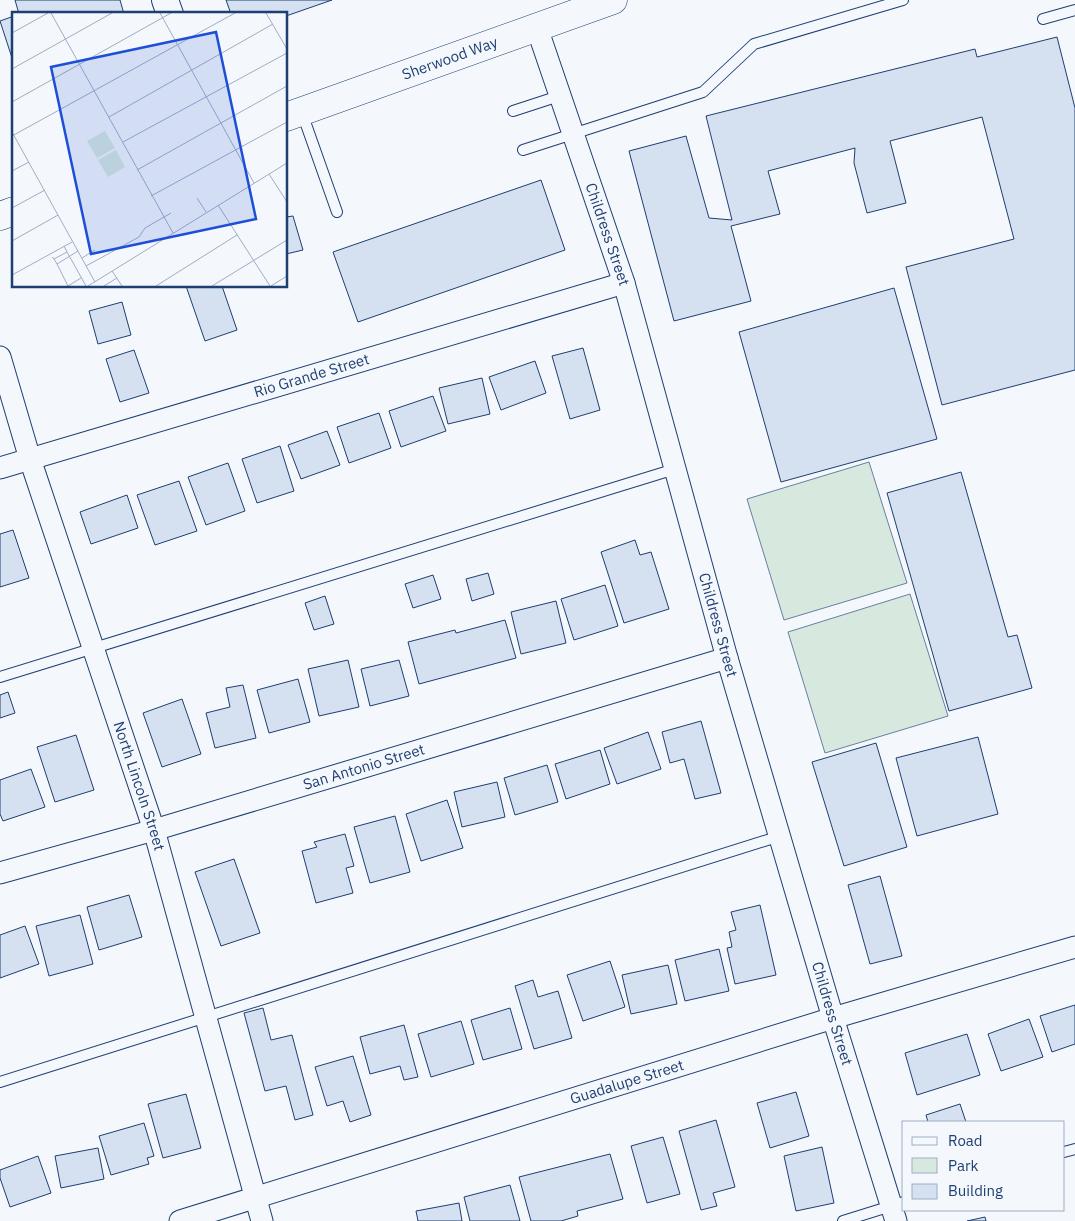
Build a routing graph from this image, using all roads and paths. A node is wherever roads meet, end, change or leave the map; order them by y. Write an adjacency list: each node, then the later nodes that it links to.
1 (165, 0): 5 (street)
2 (613, 0): 7 (main road, Sherwood Way)
3 (904, 0): 11 (lane)
4 (1075, 10): 6 (lane)
5 (169, 12)
6 (1043, 19)
7 (536, 28): 8 (street, Childress Street); 10 (main road, Sherwood Way)
8 (560, 96): 9 (lane); 11 (street, Childress Street)
9 (512, 111)
10 (294, 114): 14 (lane)
11 (572, 134): 12 (lane); 16 (street, Childress Street)
12 (523, 150)
13 (12, 212): 15 (main road)
14 (337, 212)
15 (0, 216)
16 (624, 283): 18 (street, Rio Grande Street); 20 (street, Childress Street)
17 (0, 357): 18 (street, North Lincoln Street)
18 (30, 459): 19 (street, Rio Grande Street); 21 (street, North Lincoln Street)
19 (0, 468)
20 (675, 469): 21 (lane); 22 (street, Childress Street)
21 (93, 648): 23 (lane); 24 (street, North Lincoln Street)
22 (727, 658): 24 (street, San Antonio Street); 25 (street, Childress Street)
23 (0, 677)
24 (154, 830): 26 (street, San Antonio Street); 28 (street, North Lincoln Street)
25 (780, 836): 28 (lane); 29 (street, Childress Street)
26 (0, 874)
27 (1075, 947): 29 (street, Guadalupe Street)
28 (205, 1017): 30 (lane); 31 (street, North Lincoln Street)
29 (833, 1018): 31 (street, Guadalupe Street); 32 (street, Childress Street)
30 (0, 1082)
31 (254, 1198): 33 (street, Guadalupe Street); 34 (street, North Lincoln Street)
32 (897, 1210): 35 (lane)
33 (180, 1221)
34 (262, 1221)
35 (843, 1221)

